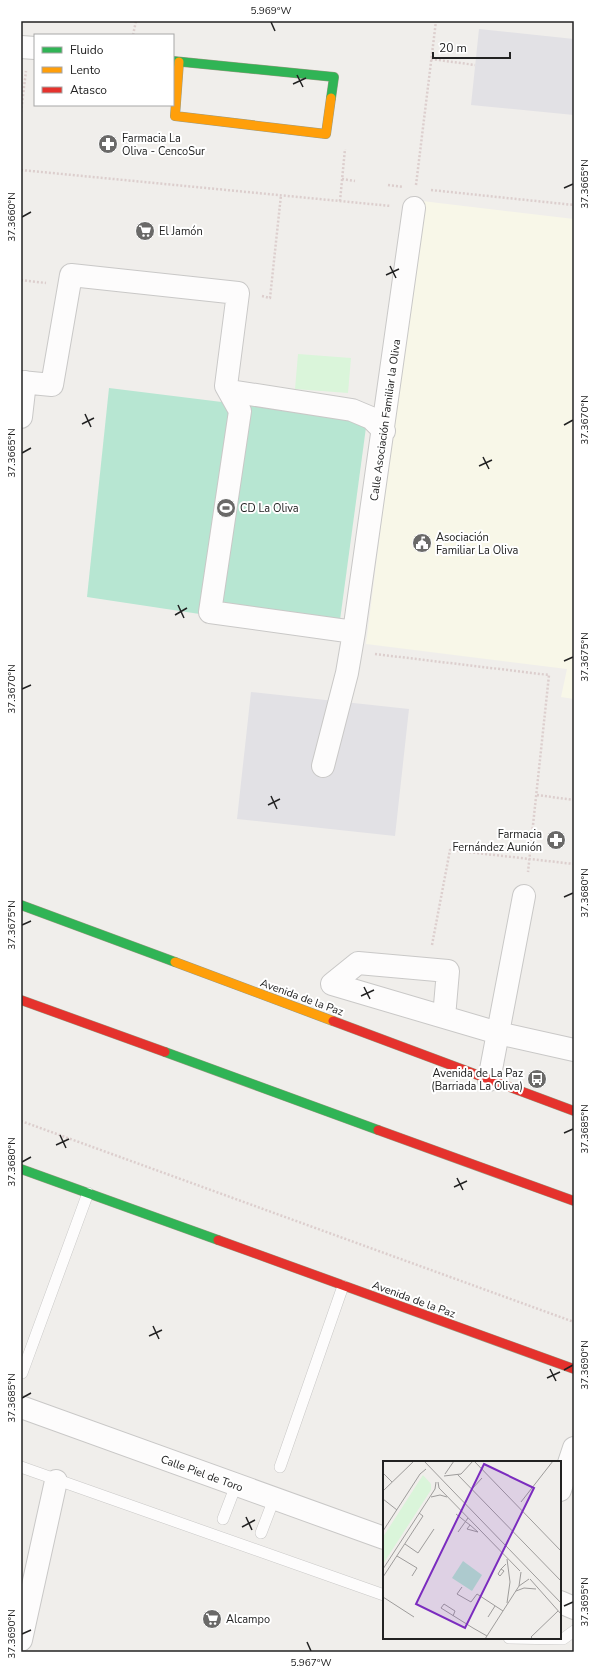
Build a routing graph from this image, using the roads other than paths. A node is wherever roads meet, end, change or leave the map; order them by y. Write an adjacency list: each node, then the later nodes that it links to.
1 (176, 61): 1 (street)
2 (415, 198): 6 (street, Calle Asociación Familiar la Oliva)
3 (23, 382): 4 (street); 5 (street)
4 (228, 388): 6 (street); 7 (street)
5 (21, 417)
6 (384, 431): 7 (street, Calle Asociación Familiar la Oliva)
7 (352, 642): 8 (street, Calle Asociación Familiar la Oliva)
8 (323, 766)
9 (524, 896): 13 (street)
10 (21, 905): 15 (street, Avenida de la Paz)
11 (21, 1000): 19 (street)
12 (444, 1017): 12 (street); 13 (street)
13 (498, 1033): 14 (street); 15 (street)
14 (574, 1050)
15 (489, 1080): 16 (street, Avenida de la Paz)
16 (574, 1111)
17 (21, 1169): 18 (street, Avenida de la Paz)
18 (88, 1193): 20 (street, Avenida de la Paz); 22 (lane)
19 (574, 1201)
20 (343, 1286): 21 (street, Avenida de la Paz); 26 (lane)
21 (574, 1369)
22 (22, 1373)
23 (21, 1407): 28 (street, Calle Piel de Toro)
24 (574, 1448): 29 (street)
25 (21, 1467): 27 (lane)
26 (280, 1467)
27 (56, 1480): 34 (lane); 39 (street)
28 (236, 1485): 30 (street, Calle Piel de Toro); 31 (lane)
29 (561, 1487)
30 (274, 1499): 32 (lane); 33 (street, Calle Piel de Toro)
31 (223, 1519)
32 (261, 1533)
33 (383, 1538)
34 (383, 1595)
35 (561, 1602): 36 (street)
36 (574, 1608)
37 (574, 1631): 38 (lane)
38 (561, 1639)
39 (21, 1640)

